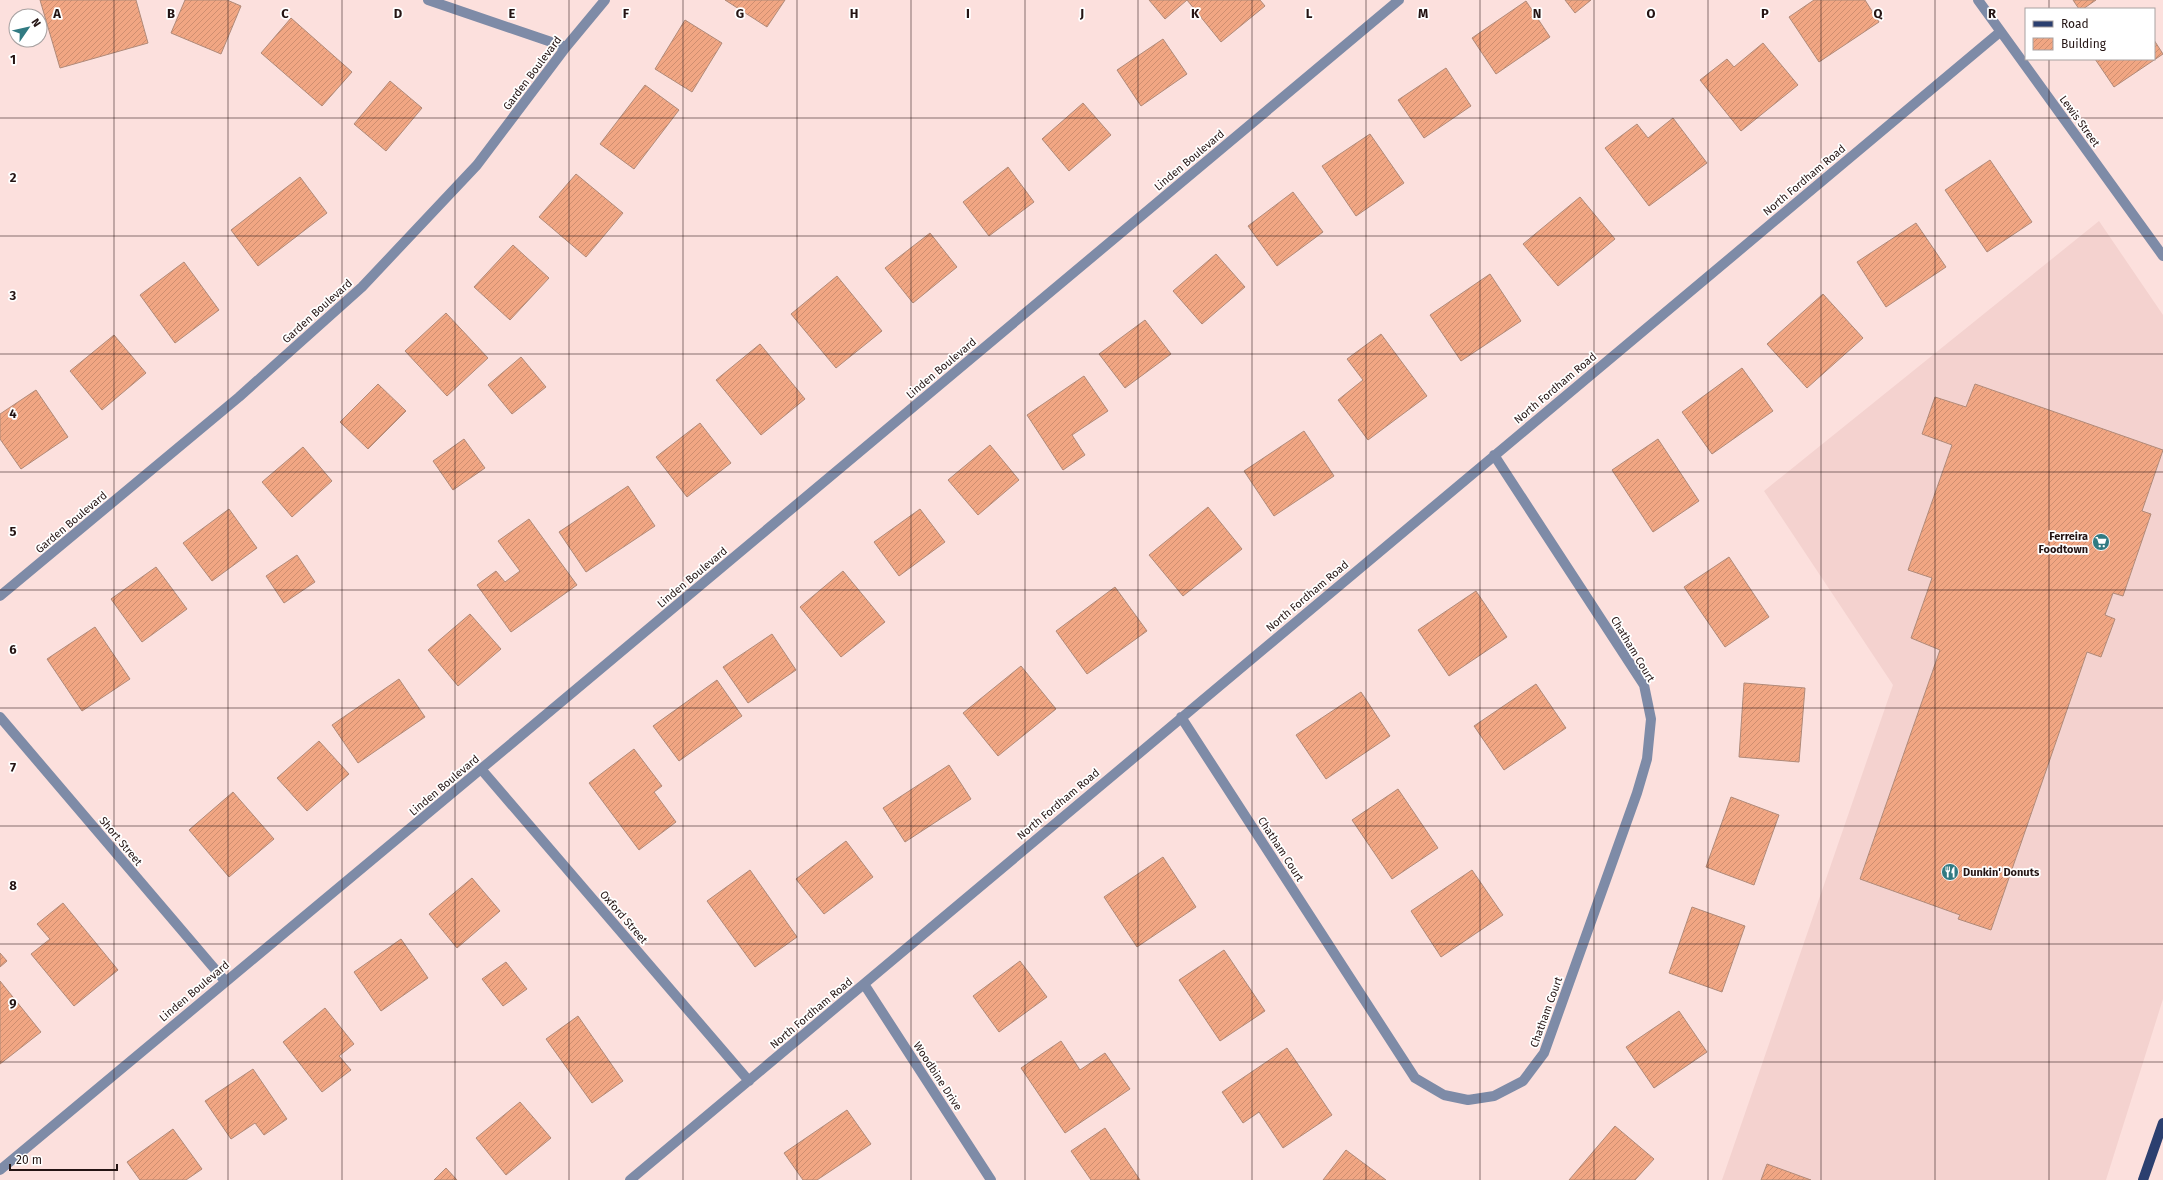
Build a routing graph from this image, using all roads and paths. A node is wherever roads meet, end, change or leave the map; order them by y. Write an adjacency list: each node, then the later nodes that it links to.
1 (428, 0): 6 (street)
2 (605, 0): 6 (street, Garden Boulevard)
3 (1399, 0): 12 (street, Linden Boulevard)
4 (1978, 0): 5 (street, Lewis Street)
5 (2000, 32): 7 (street, Lewis Street); 8 (street, North Fordham Road)
6 (566, 48): 9 (street, Garden Boulevard)
7 (2163, 256)
8 (1494, 455): 11 (street, North Fordham Road); 11 (street, Chatham Court)
9 (0, 596)
10 (0, 717): 13 (street, Short Street)
11 (1181, 717): 14 (street, North Fordham Road)
12 (481, 769): 13 (street, Linden Boulevard); 15 (street, Oxford Street)
13 (225, 981): 17 (street, Linden Boulevard)
14 (864, 984): 15 (street, North Fordham Road); 19 (street, Woodbine Drive)
15 (749, 1081): 18 (street, North Fordham Road)
16 (2163, 1123): 20 (main road)
17 (0, 1170)
18 (630, 1180)
19 (991, 1180)
20 (2143, 1180)

